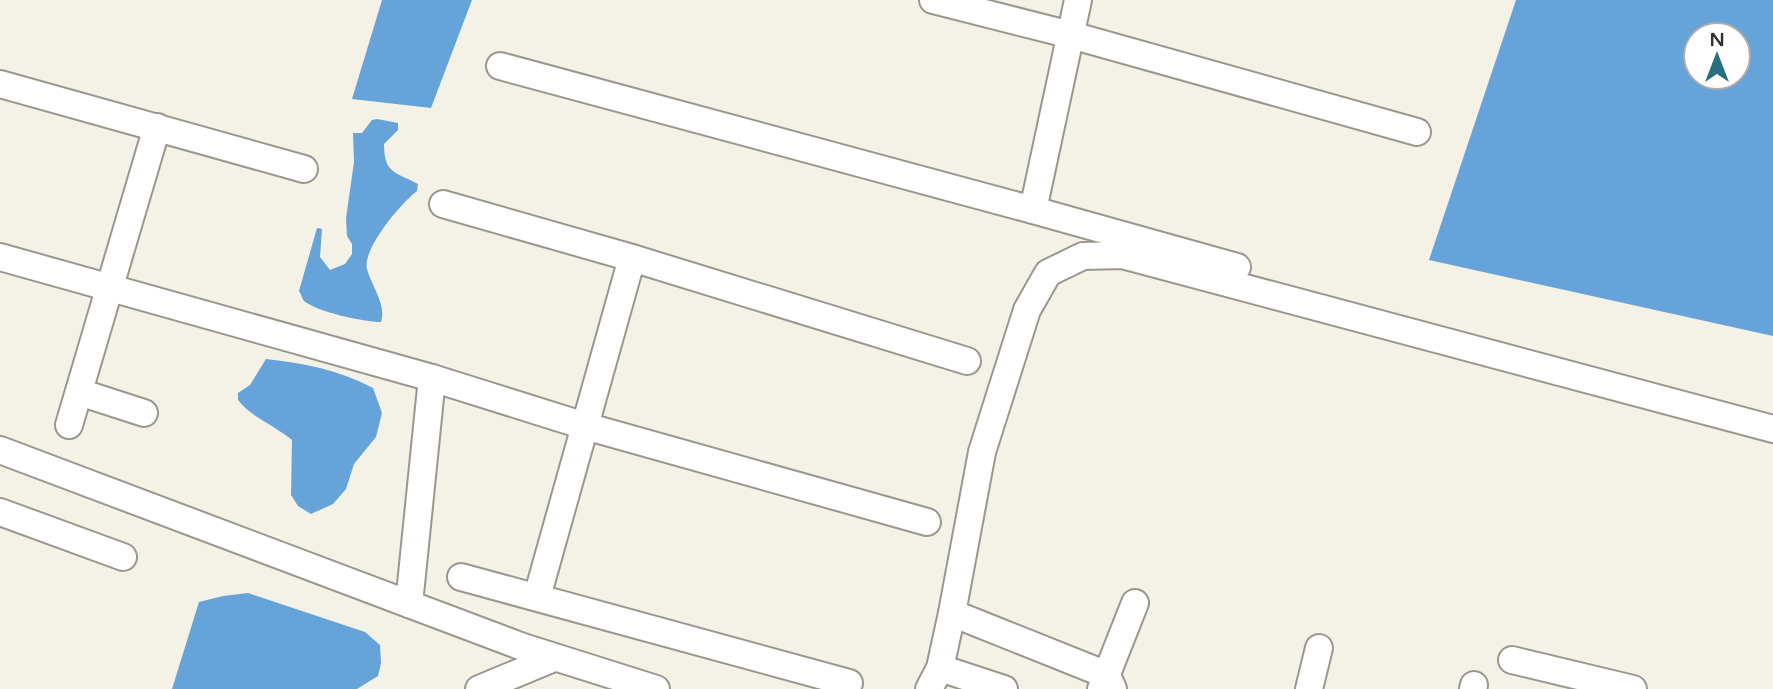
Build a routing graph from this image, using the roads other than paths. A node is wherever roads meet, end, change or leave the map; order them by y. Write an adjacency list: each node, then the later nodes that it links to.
1 (933, 0): 3 (street)
2 (1078, 0): 3 (street)
3 (1071, 35): 7 (street); 10 (street)
4 (500, 66): 10 (street)
5 (0, 84): 6 (street)
6 (156, 127): 8 (street); 13 (street)
7 (1418, 132)
8 (304, 169)
9 (443, 204): 12 (street)
10 (1033, 209): 14 (street)
11 (0, 257): 13 (street)
12 (632, 258): 15 (street); 20 (street)
13 (109, 287): 16 (street); 17 (street)
14 (1356, 301)
15 (967, 360)
16 (432, 378): 20 (street); 29 (street)
17 (79, 392): 18 (street); 19 (street)
18 (144, 414)
19 (69, 425)
20 (585, 426): 24 (street); 27 (street)
21 (1773, 429): 30 (street)
22 (0, 450): 29 (street)
23 (0, 512): 25 (street)
24 (927, 522)
25 (123, 557)
26 (461, 577): 27 (street)
27 (537, 597): 35 (street)
28 (1135, 603): 36 (street)
29 (409, 604): 32 (street)
30 (953, 612): 34 (street); 36 (street)
31 (1319, 648): 40 (street)
32 (554, 658): 37 (street); 38 (street)
33 (1512, 660): 41 (street)
34 (934, 678): 39 (street)
35 (849, 682)
36 (1107, 684)
37 (638, 687)
38 (479, 689)
39 (1004, 689)
40 (1309, 689)
41 (1633, 689)

